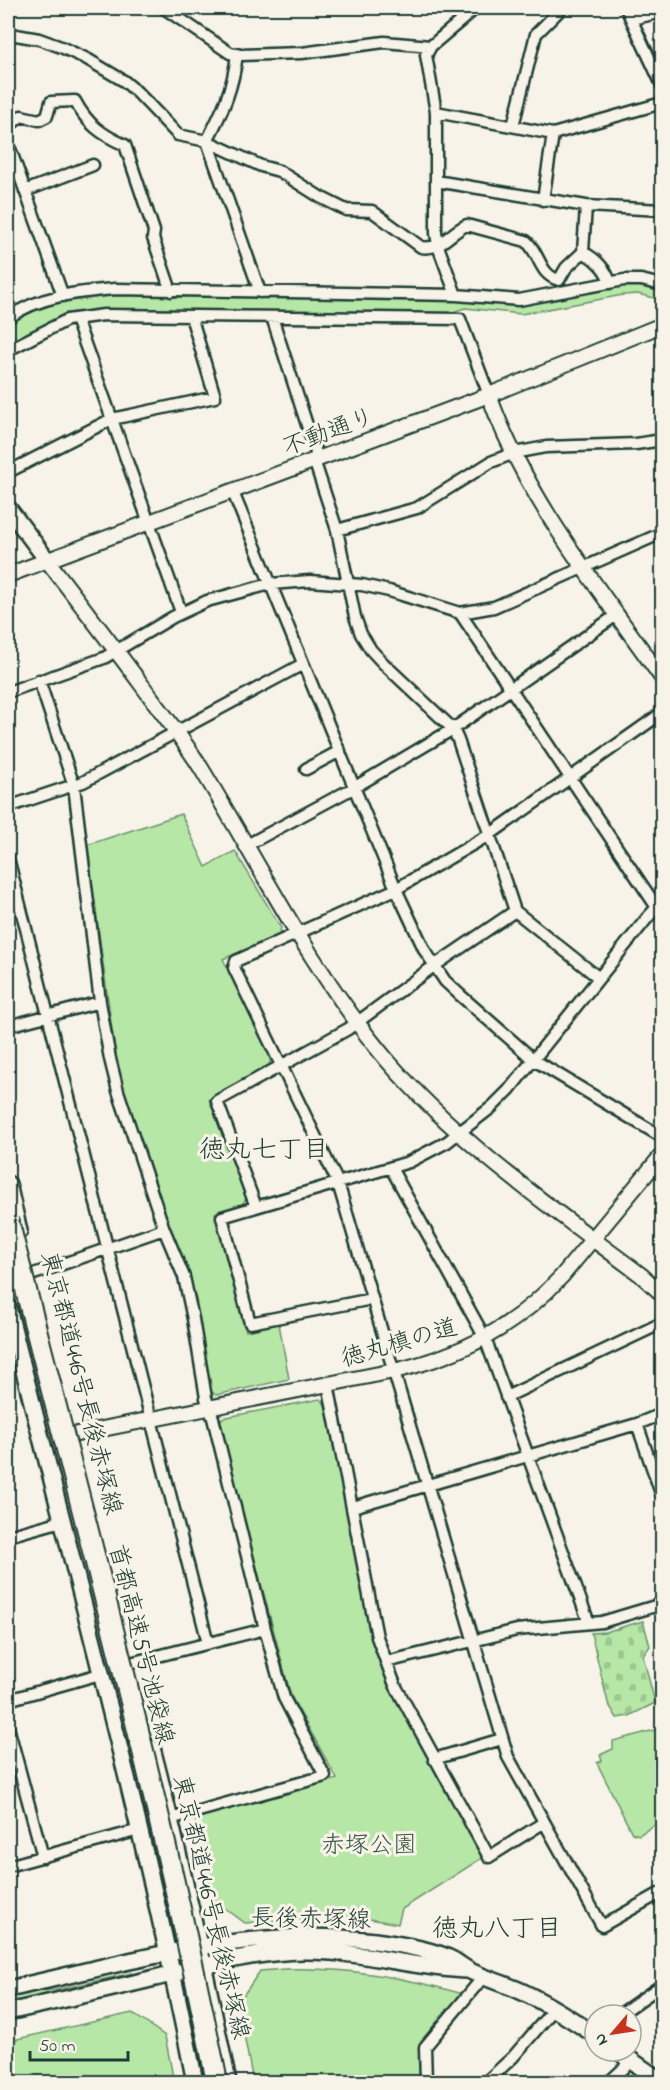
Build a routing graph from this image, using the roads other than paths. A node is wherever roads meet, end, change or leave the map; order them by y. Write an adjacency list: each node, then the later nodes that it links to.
1 (164, 8): 9 (street)
2 (476, 8): 8 (street)
3 (562, 8): 13 (street)
4 (626, 8): 6 (street)
5 (663, 12): 6 (street)
6 (632, 19): 10 (street)
7 (8, 31): 16 (street)
8 (431, 46): 9 (street); 12 (street)
9 (237, 54): 16 (street)
10 (663, 85)
11 (663, 103): 15 (street)
12 (436, 112): 13 (street); 19 (street)
13 (513, 126): 15 (street)
14 (8, 127): 29 (street)
15 (553, 134): 21 (street)
16 (207, 141): 24 (street); 30 (street)
17 (8, 143): 20 (street)
18 (93, 165): 20 (street)
19 (436, 181): 21 (street); 24 (street)
20 (25, 191): 33 (street)
21 (543, 200): 22 (street)
22 (586, 206): 23 (street); 25 (street)
23 (663, 210)
24 (438, 246): 26 (street); 32 (street)
25 (583, 252): 26 (street); 27 (street)
26 (559, 280): 31 (street)
27 (610, 283): 28 (street); 31 (street)
28 (663, 285)
29 (171, 291): 30 (street); 33 (street)
30 (260, 292): 32 (street)
31 (561, 292): 32 (street)
32 (456, 295)
33 (63, 296): 36 (street)
34 (191, 316): 35 (street); 37 (street); 41 (street)
35 (272, 317): 40 (street); 44 (street)
36 (8, 318)
37 (76, 319): 39 (street); 41 (street)
38 (663, 326): 40 (street, 不動通り)
39 (8, 350)
40 (489, 395): 43 (street); 44 (street, 不動通り)
41 (112, 420): 45 (street); 48 (street)
42 (663, 441): 43 (street)
43 (513, 453): 49 (street); 52 (street)
44 (316, 460): 46 (street, 不動通り); 49 (street)
45 (8, 472)
46 (232, 490): 48 (street, 不動通り); 55 (street)
47 (8, 508): 51 (main road)
48 (149, 522): 51 (street, 不動通り); 56 (street)
49 (337, 530): 54 (street)
50 (663, 533): 52 (street)
51 (47, 560): 53 (street, 不動通り); 59 (street)
52 (584, 567): 57 (street); 58 (street)
53 (8, 575)
54 (349, 583): 55 (street); 57 (street); 66 (street)
55 (270, 584): 56 (street); 60 (street)
56 (181, 612): 59 (street)
57 (460, 613): 63 (street)
58 (618, 614): 61 (street); 63 (street)
59 (116, 651): 62 (street); 67 (street)
60 (303, 664): 67 (street); 68 (street)
61 (663, 678)
62 (39, 680): 64 (street); 71 (street)
63 (510, 690): 66 (street); 70 (street)
64 (8, 692)
65 (663, 713): 70 (street)
66 (453, 729): 72 (street); 74 (street)
67 (177, 732): 71 (street); 75 (street)
68 (340, 751): 69 (street); 72 (street)
69 (306, 769)
70 (570, 778): 74 (street); 78 (street)
71 (74, 786): 73 (street); 83 (street)
72 (355, 787): 75 (street); 77 (street)
73 (8, 807)
74 (489, 835): 77 (street); 79 (street)
75 (245, 846): 80 (street)
76 (8, 858): 84 (street)
77 (396, 889): 80 (street); 81 (street)
78 (661, 908): 82 (street)
79 (515, 911): 81 (street); 82 (street)
80 (297, 934): 85 (street); 88 (street)
81 (434, 966): 85 (street); 87 (street)
82 (599, 978): 87 (street)
83 (100, 1002): 84 (street); 97 (street)
84 (48, 1015): 86 (street); 99 (street)
85 (357, 1023): 88 (street); 89 (street)
86 (8, 1026)
87 (534, 1060): 89 (street); 90 (street)
88 (280, 1065): 93 (street); 95 (street)
89 (459, 1133): 92 (street); 98 (street)
90 (663, 1137)
91 (663, 1155): 98 (street, 徳丸槙の道)
92 (391, 1168): 93 (street); 106 (street)
93 (338, 1183): 95 (street); 103 (street)
94 (8, 1184): 101 (main road, 東京都道446号長後赤塚線)
95 (255, 1207): 103 (street)
96 (8, 1220): 154 (highway, 首都高速5号池袋線, bridge)
97 (164, 1229): 99 (street); 110 (street)
98 (593, 1238): 102 (street); 106 (street, 徳丸槙の道)
99 (108, 1248): 101 (street); 112 (street)
100 (8, 1259): 153 (highway, 首都高速5号池袋線)
101 (31, 1275): 114 (main road, 東京都道446号長後赤塚線)
102 (663, 1294)
103 (372, 1299): 107 (street)
104 (8, 1308): 119 (main road)
105 (663, 1323): 109 (street)
106 (485, 1338): 107 (street, 徳丸槙の道); 109 (street)
107 (394, 1371): 108 (street, 徳丸槙の道); 116 (street)
108 (328, 1384): 110 (street, 徳丸槙の道); 118 (street)
109 (506, 1397): 115 (street)
110 (209, 1407): 112 (street, 徳丸槙の道); 123 (street)
111 (663, 1414): 113 (street)
112 (151, 1419): 114 (street, 徳丸槙の道); 125 (street)
113 (637, 1424): 115 (street); 117 (street)
114 (72, 1435): 127 (main road, 東京都道446号長後赤塚線)
115 (527, 1456): 116 (street); 122 (street)
116 (426, 1485): 118 (street); 124 (street)
117 (663, 1496)
118 (353, 1507): 126 (street)
119 (62, 1521): 120 (street); 128 (main road)
120 (8, 1536)
121 (663, 1604): 122 (street)
122 (589, 1623): 124 (street)
123 (265, 1629): 125 (street); 133 (street)
124 (473, 1641): 126 (street); 131 (street)
125 (208, 1643): 127 (street)
126 (386, 1662): 132 (street)
127 (130, 1663): 133 (main road, 東京都道446号長後赤塚線)
128 (100, 1674): 129 (street); 135 (main road)
129 (8, 1700)
130 (8, 1727): 136 (street)
131 (502, 1739): 132 (street); 134 (street)
132 (434, 1759): 134 (street)
133 (170, 1819): 139 (main road, 東京都道446号長後赤塚線)
134 (543, 1822): 138 (street)
135 (139, 1830): 136 (street); 140 (main road)
136 (43, 1857): 137 (street)
137 (8, 1866)
138 (663, 1892)
139 (199, 1946): 140 (main road, 長後赤塚線); 141 (main road, 東京都道446号長後赤塚線); 142 (main road, 長後赤塚線)
140 (169, 1953): 143 (main road); 145 (main road, 長後赤塚線)
141 (204, 1965): 142 (main road, 長後赤塚線); 143 (main road, 長後赤塚線); 155 (main road, 東京都道446号長後赤塚線)
142 (477, 1973): 147 (main road, 長後赤塚線); 156 (street)
143 (173, 1974): 148 (main road, 長後赤塚線); 152 (main road)
144 (663, 1985): 146 (street)
145 (8, 1989)
146 (637, 2003)
147 (554, 2009): 149 (main road, 長後赤塚線); 157 (street)
148 (8, 2012)
149 (583, 2026)
150 (630, 2063): 158 (street)
151 (635, 2063): 159 (main road)
152 (195, 2082)
153 (207, 2082)
154 (218, 2082)
155 (228, 2082)
156 (426, 2082)
157 (486, 2082)
158 (609, 2082)
159 (663, 2082)

